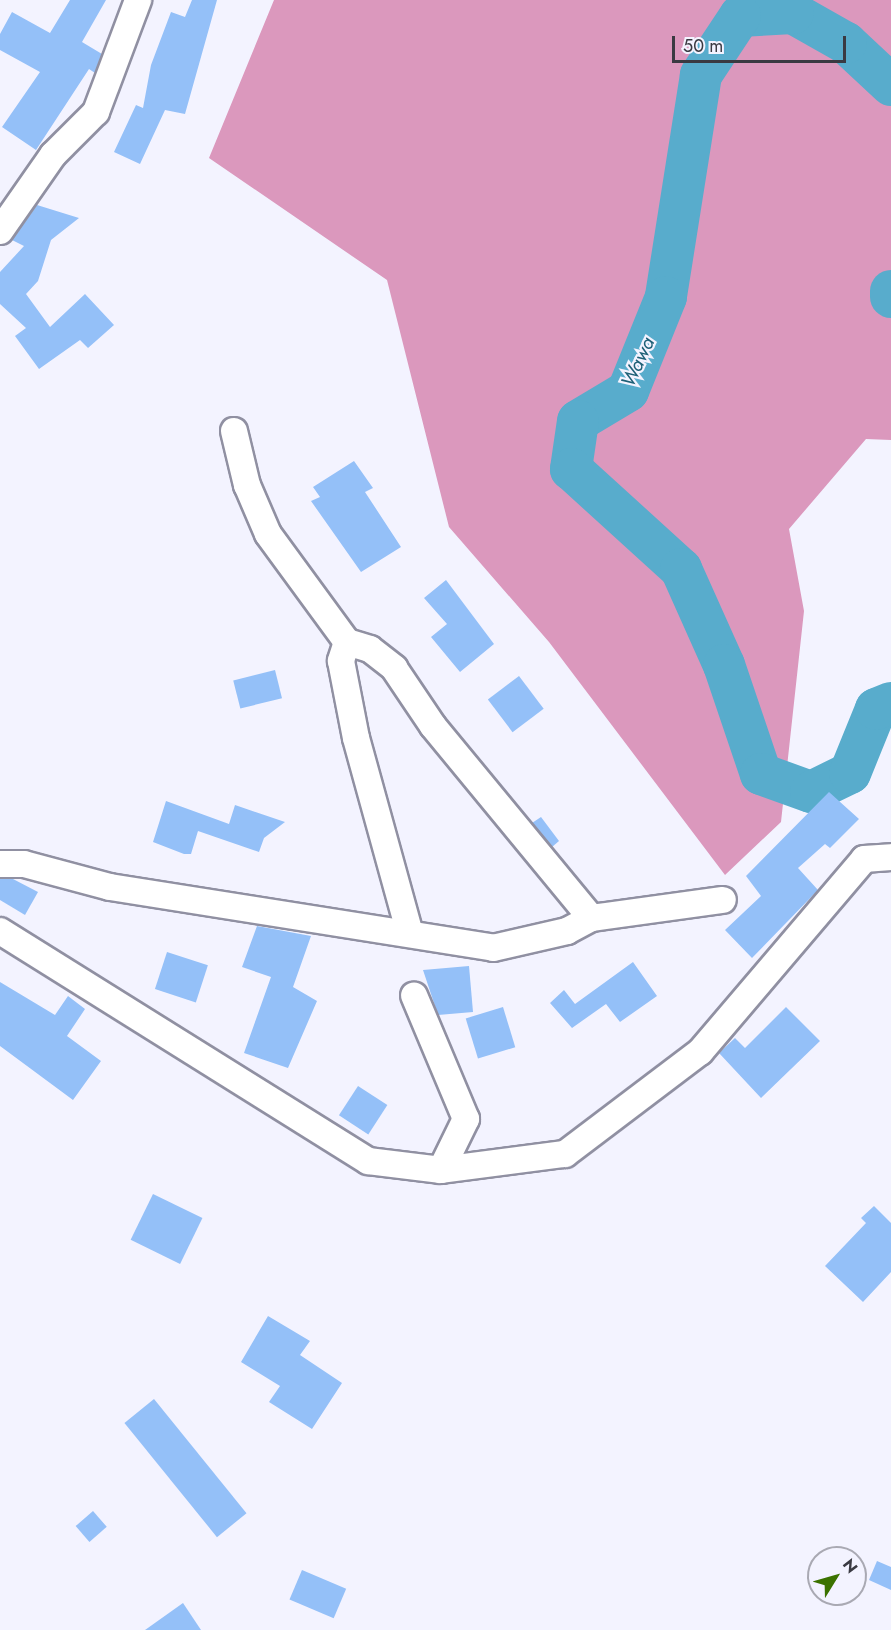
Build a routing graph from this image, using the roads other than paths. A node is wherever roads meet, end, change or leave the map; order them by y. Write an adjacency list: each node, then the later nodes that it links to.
1 (138, 0): 2 (street)
2 (0, 231)
3 (234, 431): 4 (street)
4 (347, 642): 8 (street); 10 (street)
5 (891, 857): 12 (street)
6 (0, 864): 10 (street)
7 (723, 900): 8 (street)
8 (591, 918): 10 (street)
9 (0, 931): 12 (street)
10 (410, 931)
11 (414, 995): 12 (street)
12 (441, 1170)

